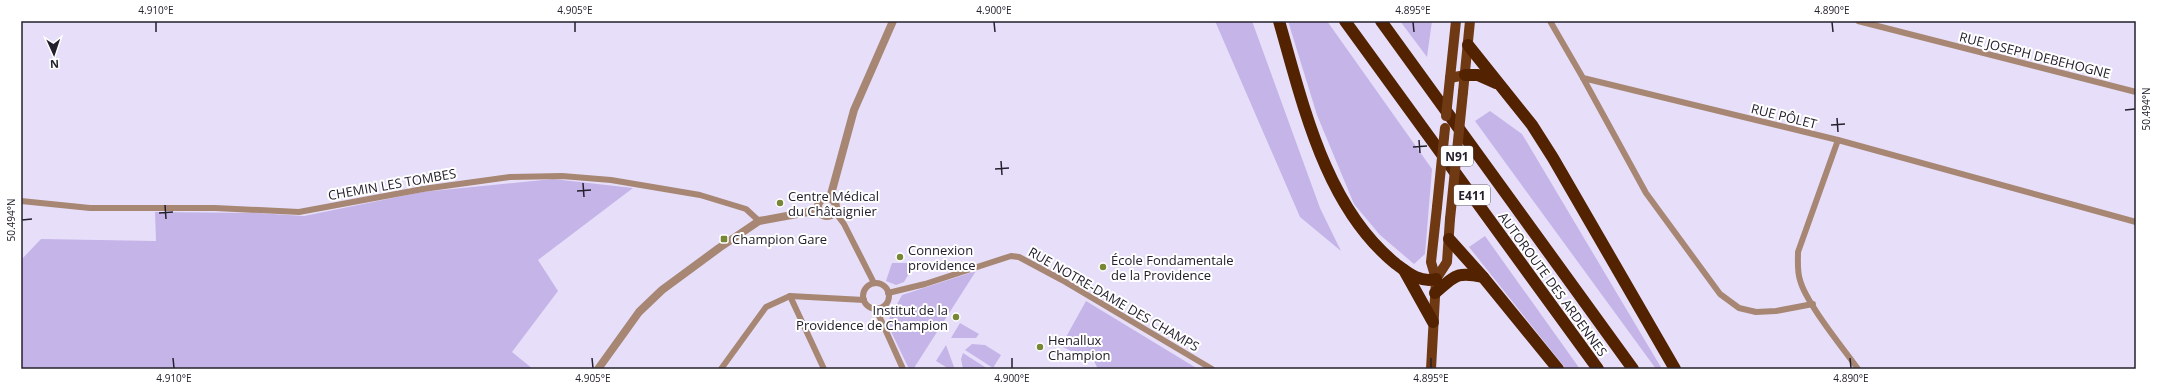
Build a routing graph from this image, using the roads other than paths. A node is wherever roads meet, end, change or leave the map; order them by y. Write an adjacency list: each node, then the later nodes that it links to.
1 (893, 21): 16 (street)
2 (1279, 21): 24 (highway)
3 (1345, 21): 42 (highway, AUTOROUTE DES ARDENNES / E411)
4 (1381, 21): 43 (highway, AUTOROUTE DES ARDENNES / E411)
5 (1456, 21): 11 (main road, N91)
6 (1470, 21): 9 (main road, N91)
7 (1550, 21): 12 (street)
8 (1858, 21): 14 (street, RUE JOSEPH DEBEHOGNE)
9 (1468, 45): 10 (main road, N91); 13 (highway)
10 (1466, 75): 11 (main road); 13 (highway); 23 (main road, N91, bridge)
11 (1450, 78): 18 (main road, N91, bridge)
12 (1583, 78): 15 (street, RUE PÔLET); 32 (street)
13 (1497, 83): 44 (highway)
14 (2136, 92)
15 (1838, 140): 22 (street, RUE PÔLET); 32 (street)
16 (830, 198): 19 (street); 20 (street)
17 (21, 201): 21 (street, CHEMIN LES TOMBES)
18 (1437, 207): 23 (main road); 26 (main road, N91)
19 (819, 210): 20 (street); 21 (street)
20 (835, 212): 27 (street)
21 (759, 221): 35 (street)
22 (2136, 222)
23 (1449, 239): 25 (highway); 26 (main road, N91)
24 (1403, 269): 26 (highway); 34 (highway)
25 (1483, 277): 29 (highway); 41 (highway)
26 (1436, 279): 29 (main road, N91)
27 (874, 283): 28 (street); 31 (street)
28 (888, 293): 33 (street); 39 (street, RUE NOTRE-DAME DES CHAMPS)
29 (1435, 293): 34 (main road, N91)
30 (790, 296): 31 (street); 36 (street); 37 (street)
31 (864, 300): 33 (street)
32 (1813, 304): 45 (street)
33 (876, 309): 38 (street)
34 (1434, 322): 40 (main road, N91)
35 (598, 369)
36 (721, 369)
37 (824, 369)
38 (903, 369)
39 (1212, 369)
40 (1431, 369)
41 (1558, 369)
42 (1598, 369)
43 (1633, 369)
44 (1675, 369)
45 (1858, 369)

